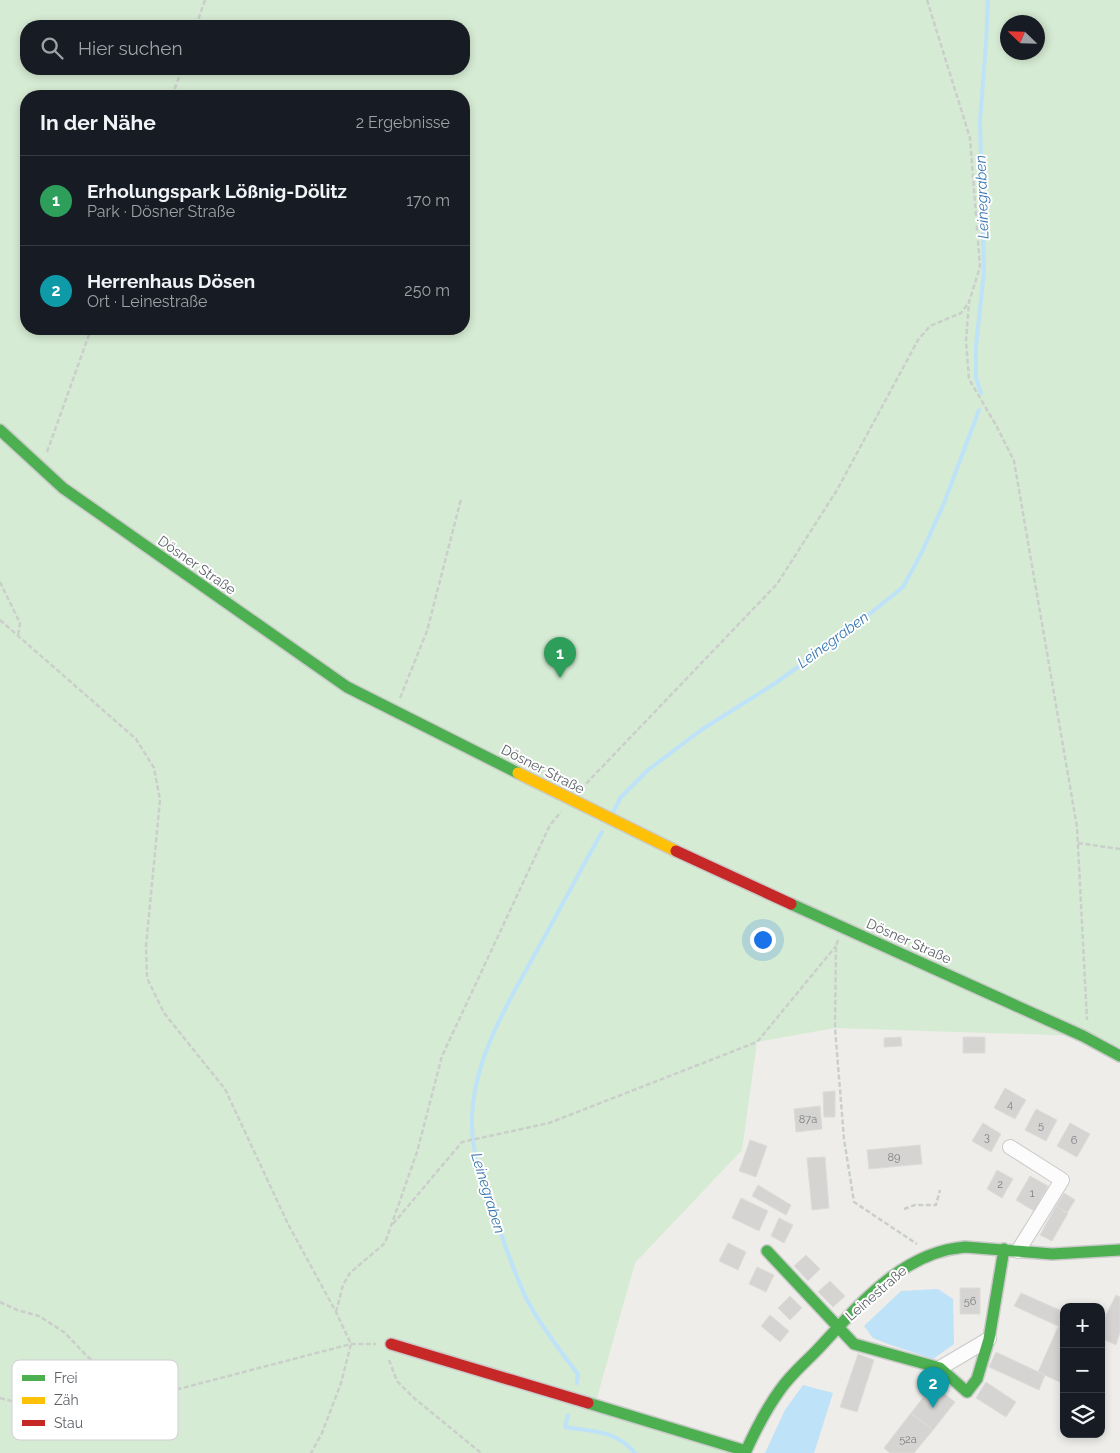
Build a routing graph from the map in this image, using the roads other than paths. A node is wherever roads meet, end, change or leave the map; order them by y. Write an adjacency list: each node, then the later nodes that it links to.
1 (0, 430): 2 (street, Dösner Straße)
2 (1120, 1056)
3 (1010, 1147): 4 (street)
4 (1011, 1250): 5 (street, Leinestraße); 7 (street, Leinestraße); 8 (street, Leinestraße)
5 (1120, 1250)
6 (767, 1251): 7 (street, Leinestraße)
7 (838, 1327): 10 (street, Leinestraße); 11 (street, Leinestraße)
8 (989, 1339): 10 (street); 10 (street, Leinestraße)
9 (391, 1344): 11 (street)
10 (940, 1368)
11 (746, 1452)

